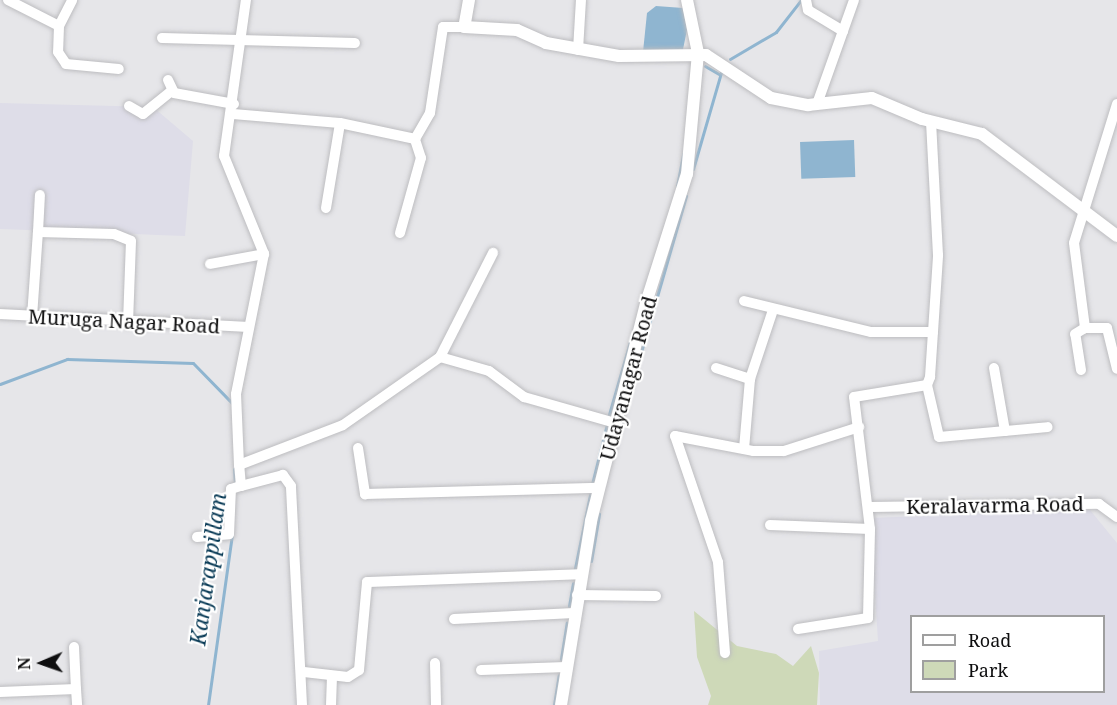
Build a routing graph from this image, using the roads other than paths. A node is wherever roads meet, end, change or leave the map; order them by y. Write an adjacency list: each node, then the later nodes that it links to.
1 (8, 0): 9 (street)
2 (72, 0): 9 (street)
3 (246, 0): 13 (street)
4 (469, 0): 10 (street)
5 (581, 0): 15 (street)
6 (687, 0): 16 (street, Udayanagar Road)
7 (806, 0): 11 (street)
8 (854, 0): 11 (street)
9 (59, 26): 17 (street)
10 (464, 27): 15 (street); 26 (street)
11 (843, 31): 20 (street)
12 (162, 38): 13 (street)
13 (240, 38): 14 (street); 23 (street)
14 (355, 43)
15 (578, 50): 16 (street)
16 (698, 53): 20 (street); 51 (street, Udayanagar Road)
17 (119, 69)
18 (168, 80): 19 (street)
19 (171, 92): 22 (street); 23 (street)
20 (817, 104): 24 (street)
21 (1117, 104): 29 (street)
22 (129, 106)
23 (234, 109): 25 (street); 34 (street)
24 (931, 122): 29 (street); 43 (street)
25 (340, 123): 26 (street); 28 (street)
26 (415, 139): 31 (street)
27 (40, 195): 30 (street)
28 (326, 208)
29 (1087, 213): 32 (street); 42 (street)
30 (38, 232): 39 (street); 40 (street)
31 (400, 233)
32 (1117, 236)
33 (493, 253): 44 (street)
34 (264, 254): 35 (street); 41 (street)
35 (210, 264)
36 (744, 301): 37 (street)
37 (773, 310): 43 (street); 49 (street)
38 (0, 314): 39 (street, Muruga Nagar Road)
39 (32, 317): 40 (street, Muruga Nagar Road)
40 (128, 323): 41 (street, Muruga Nagar Road)
41 (249, 327): 57 (street)
42 (1085, 328): 47 (street); 48 (street)
43 (933, 332): 50 (street)
44 (440, 357): 51 (street); 57 (street)
45 (716, 368): 49 (street)
46 (994, 368): 54 (street)
47 (1117, 369)
48 (1081, 370)
49 (750, 379): 56 (street)
50 (927, 385): 52 (street); 54 (street)
51 (615, 423): 59 (street, Udayanagar Road)
52 (859, 427): 56 (street); 60 (street)
53 (1048, 427): 54 (street)
54 (1005, 431)
55 (358, 448): 59 (street)
56 (744, 449): 72 (street)
57 (239, 465): 58 (street)
58 (236, 487): 64 (street); 76 (street)
59 (600, 488): 65 (street, Udayanagar Road)
60 (870, 507): 61 (street, Keralavarma Road); 63 (street)
61 (1117, 517)
62 (770, 525): 63 (street)
63 (870, 529): 70 (street)
64 (197, 537)
65 (581, 574): 66 (street, Udayanagar Road); 77 (street)
66 (577, 595): 67 (street); 68 (street, Udayanagar Road)
67 (656, 596)
68 (574, 613): 69 (street); 74 (street, Udayanagar Road)
69 (454, 619)
70 (798, 629)
71 (74, 647): 78 (street)
72 (725, 653)
73 (435, 663): 83 (street)
74 (566, 667): 75 (street); 84 (street, Udayanagar Road)
75 (481, 670)
76 (304, 672): 77 (street); 81 (street)
77 (332, 676): 82 (street)
78 (76, 689): 79 (street); 80 (street)
79 (0, 692)
80 (77, 705)
81 (302, 705)
82 (332, 705)
83 (436, 705)
84 (561, 705)

